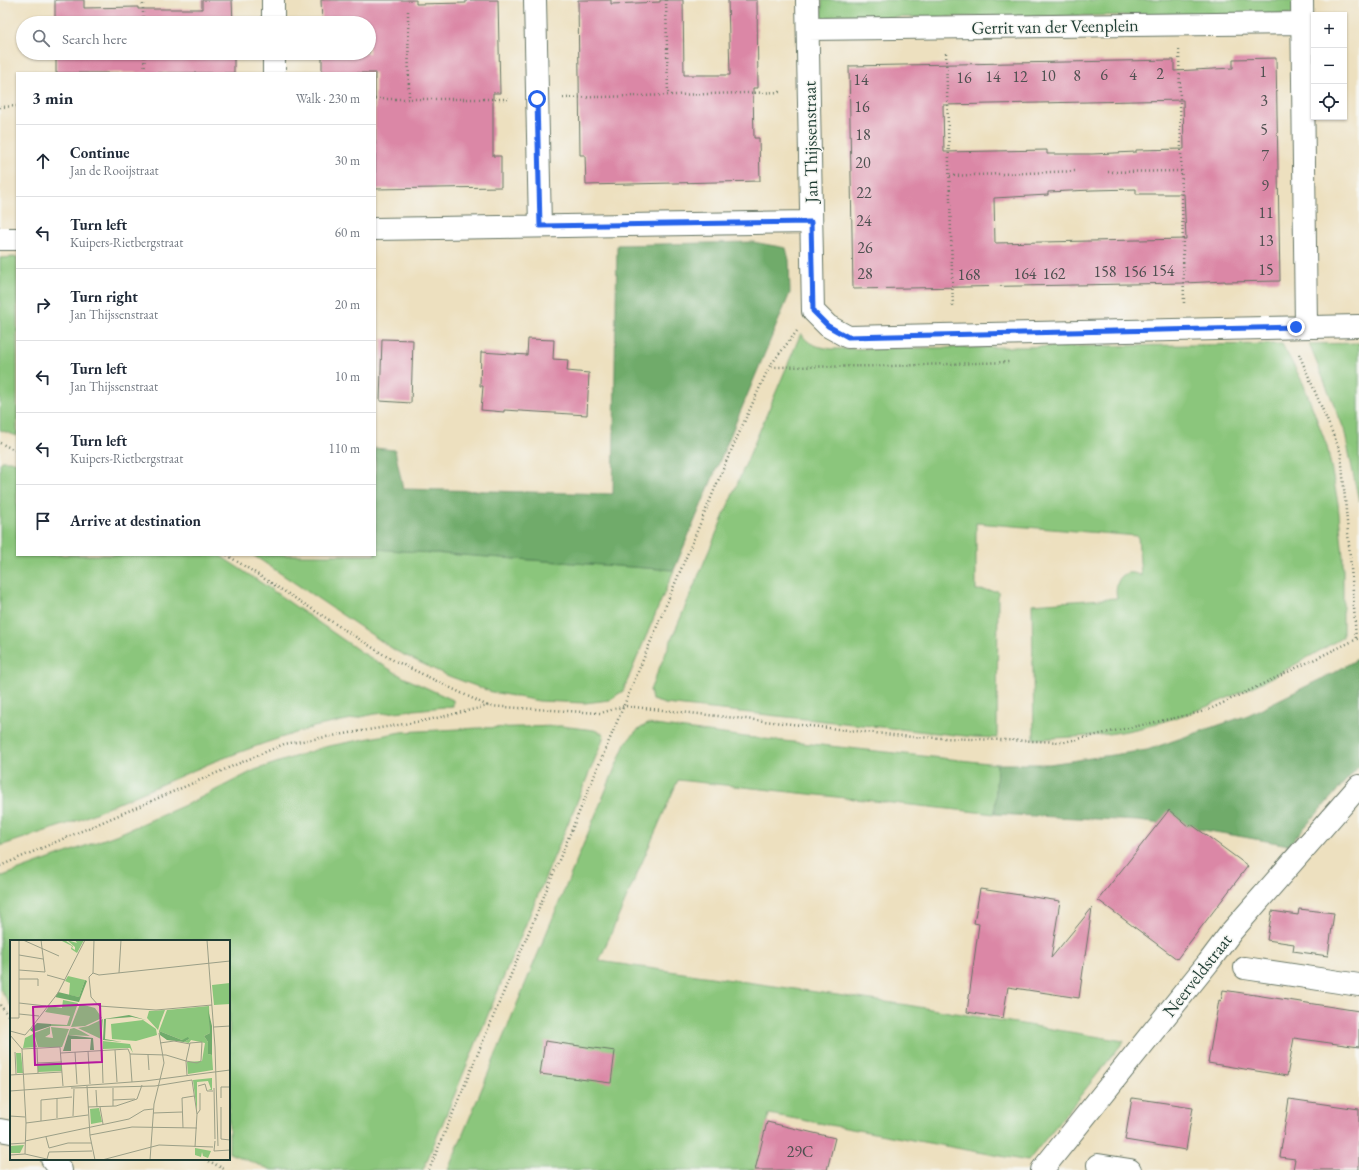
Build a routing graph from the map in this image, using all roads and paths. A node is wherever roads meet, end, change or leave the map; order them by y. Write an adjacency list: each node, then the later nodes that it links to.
1 (143, 0): 8 (path)
2 (273, 0): 9 (street)
3 (535, 0): 22 (street)
4 (666, 0): 19 (path)
5 (808, 0): 13 (street, Jan Thijssenstraat)
6 (1302, 0): 10 (street)
7 (408, 11): 20 (path)
8 (143, 16)
9 (273, 16)
10 (1302, 23): 11 (street, Gerrit van der Veenplein); 35 (street)
11 (1178, 24): 12 (street, Gerrit van der Veenplein); 26 (path)
12 (946, 28): 13 (street, Gerrit van der Veenplein); 28 (path)
13 (808, 29): 18 (street, Jan Thijssenstraat)
14 (144, 60): 16 (path)
15 (274, 60): 17 (street)
16 (145, 72)
17 (274, 72)
18 (809, 92): 19 (path); 29 (street, Jan Thijssenstraat)
19 (668, 95): 22 (path)
20 (409, 98): 21 (path); 22 (path)
21 (376, 99)
22 (537, 99): 30 (street)
23 (16, 106): 24 (path)
24 (0, 107)
25 (1077, 171): 28 (path)
26 (1182, 171): 27 (path); 36 (path)
27 (1108, 172)
28 (950, 176): 37 (path)
29 (811, 222): 30 (street); 37 (street, Jan Thijssenstraat)
30 (540, 226): 31 (street)
31 (376, 229)
32 (0, 239): 33 (street)
33 (16, 239)
34 (1359, 326): 35 (street, Jan Thijssenstraat)
35 (1301, 327): 36 (street, Jan Thijssenstraat); 42 (path)
36 (1185, 329): 37 (street, Jan Thijssenstraat)
37 (954, 335)
38 (769, 367): 44 (path)
39 (0, 443): 40 (path)
40 (16, 451)
41 (229, 556): 43 (path)
42 (1357, 639): 44 (path)
43 (488, 706): 44 (path); 46 (path)
44 (625, 706): 58 (path)
45 (1359, 786): 59 (street, Neerveldstraat)
46 (0, 866)
47 (1245, 968): 48 (street)
48 (1359, 985)
49 (0, 1005): 50 (path)
50 (10, 1018)
51 (0, 1130): 52 (street)
52 (10, 1132)
53 (53, 1160): 56 (street)
54 (207, 1160): 57 (path)
55 (1098, 1164): 60 (street)
56 (61, 1170)
57 (226, 1170)
58 (429, 1170)
59 (1042, 1170)
60 (1130, 1170)

